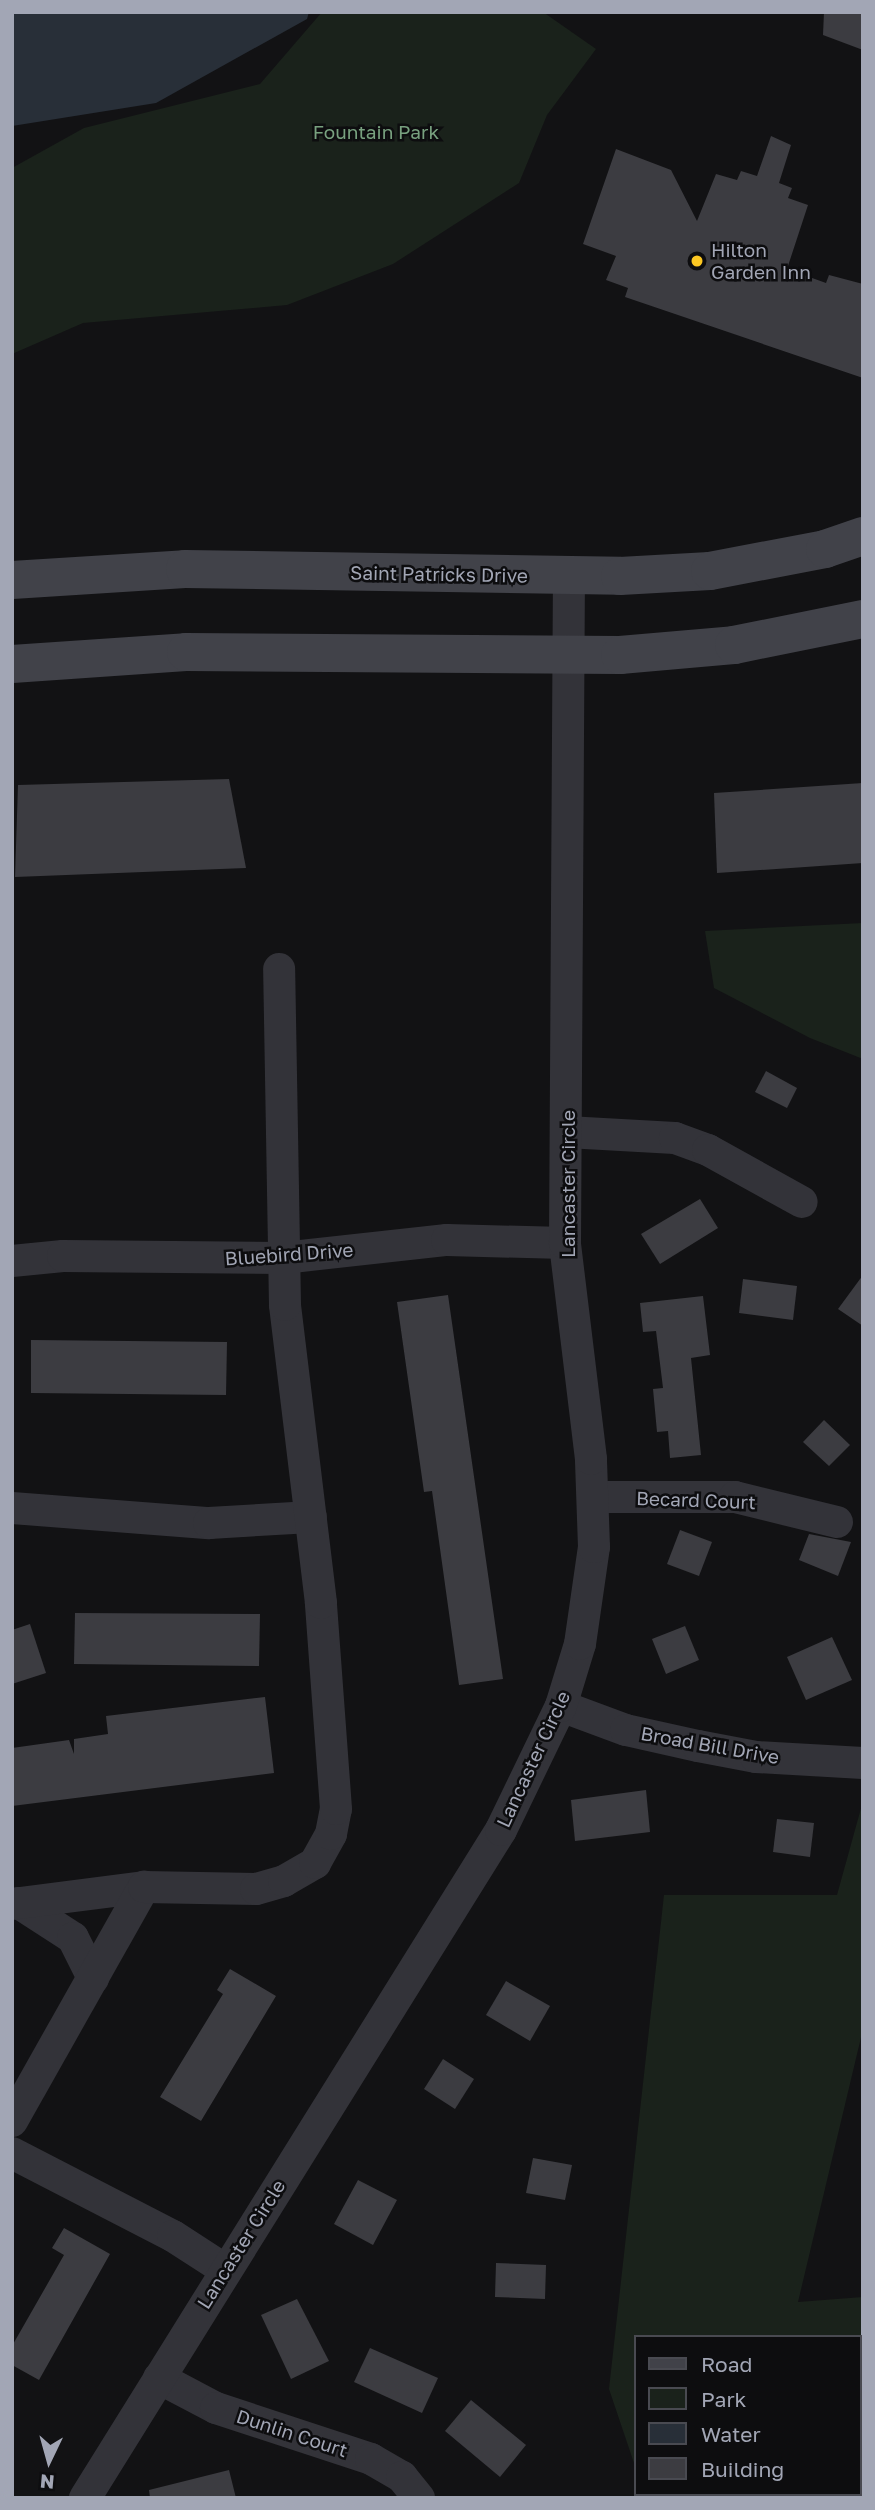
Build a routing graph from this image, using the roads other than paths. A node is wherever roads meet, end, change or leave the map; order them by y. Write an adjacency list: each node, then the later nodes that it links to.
1 (863, 536): 2 (main road, Saint Patricks Drive)
2 (569, 576): 3 (main road, Saint Patricks Drive); 5 (street, Lancaster Circle)
3 (12, 580)
4 (863, 619): 5 (main road)
5 (567, 655): 6 (main road); 8 (street, Lancaster Circle)
6 (12, 664)
7 (279, 969): 11 (street)
8 (567, 1132): 9 (street); 10 (street, Lancaster Circle)
9 (802, 1202)
10 (565, 1243): 11 (street, Bluebird Drive); 13 (street, Lancaster Circle)
11 (283, 1258): 12 (street, Bluebird Drive); 15 (street)
12 (12, 1261)
13 (593, 1497): 16 (street, Becard Court); 17 (street, Lancaster Circle)
14 (12, 1508): 15 (street)
15 (311, 1517): 19 (street)
16 (837, 1522)
17 (561, 1706): 18 (street, Broad Bill Drive); 24 (street, Lancaster Circle)
18 (863, 1763)
19 (144, 1887): 20 (street); 21 (street)
20 (15, 1903): 21 (street)
21 (93, 1978): 22 (street)
22 (12, 2121)
23 (12, 2153): 24 (street)
24 (225, 2269): 25 (street, Lancaster Circle)
25 (159, 2378): 26 (street, Lancaster Circle); 27 (street, Dunlin Court)
26 (85, 2498)
27 (419, 2498)

